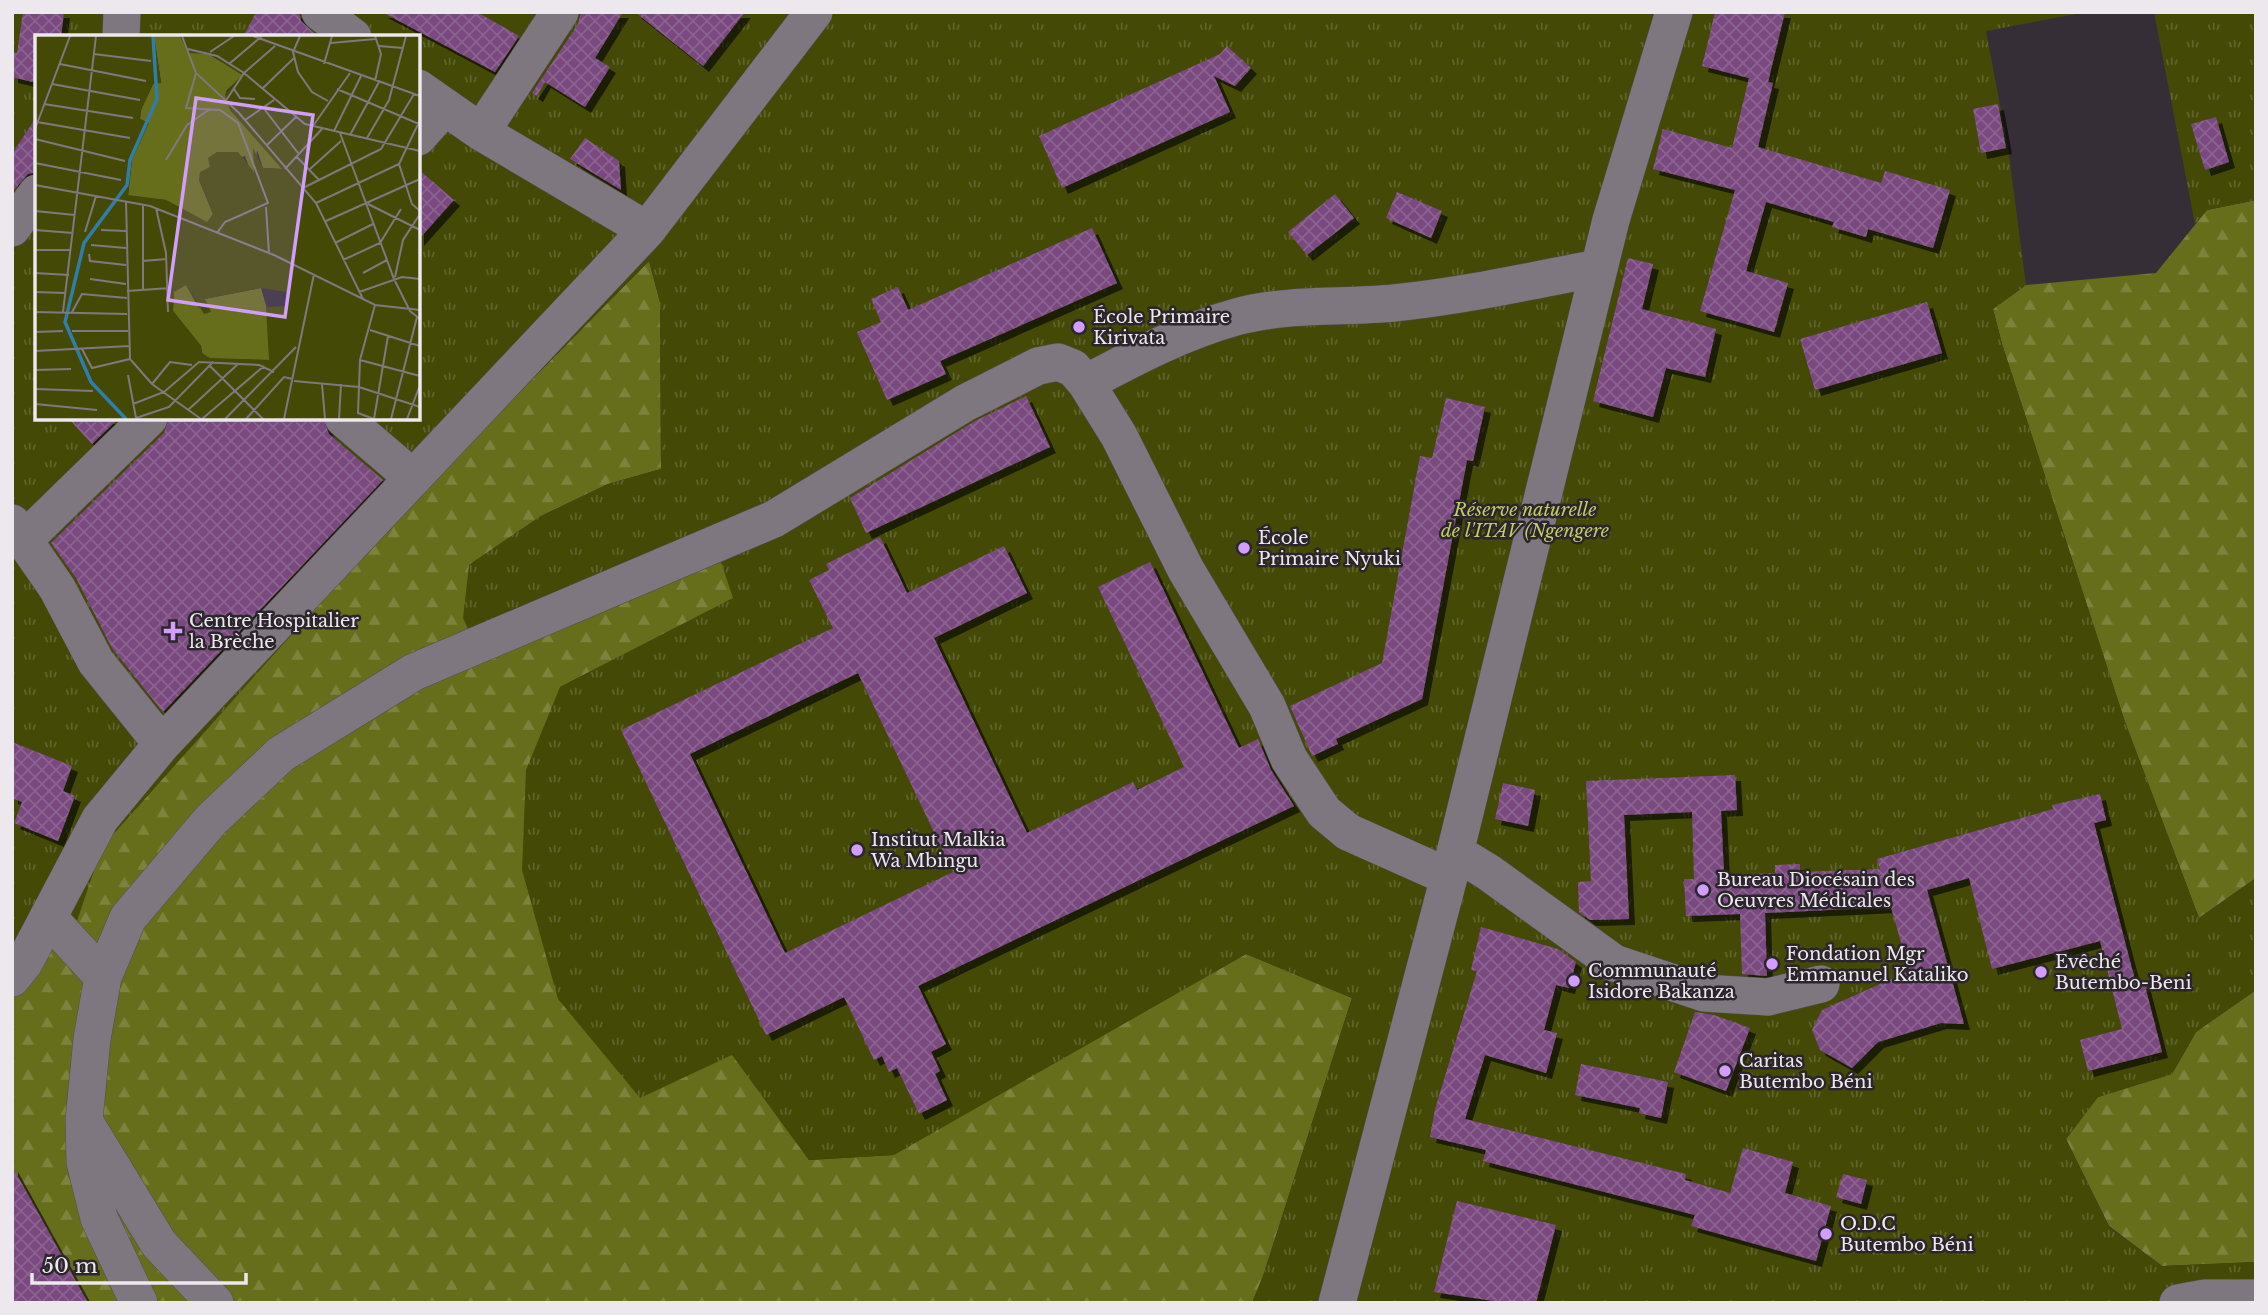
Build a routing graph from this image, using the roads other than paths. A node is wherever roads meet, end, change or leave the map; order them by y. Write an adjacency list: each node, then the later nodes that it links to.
1 (122, 12): 6 (street)
2 (320, 12): 7 (street)
3 (561, 12): 10 (street)
4 (814, 12): 13 (street)
5 (1674, 12): 14 (street)
6 (121, 35)
7 (350, 35)
8 (431, 98): 9 (street); 10 (street)
9 (420, 131)
10 (481, 132): 13 (street)
11 (35, 196): 12 (street)
12 (12, 228)
13 (648, 230): 18 (street)
14 (1598, 268): 15 (street); 21 (street)
15 (1086, 383): 21 (street); 23 (street)
16 (147, 420): 19 (street)
17 (345, 420): 18 (street)
18 (413, 478): 20 (street)
19 (19, 531): 20 (street)
20 (162, 744): 22 (street)
21 (1452, 864): 25 (street); 30 (street)
22 (48, 917): 23 (street); 24 (street)
23 (103, 977): 26 (street)
24 (12, 978)
25 (1821, 985)
26 (84, 1120): 28 (street); 29 (street)
27 (2256, 1298): 31 (street)
28 (139, 1303)
29 (215, 1303)
30 (1337, 1303)
31 (2178, 1303)

